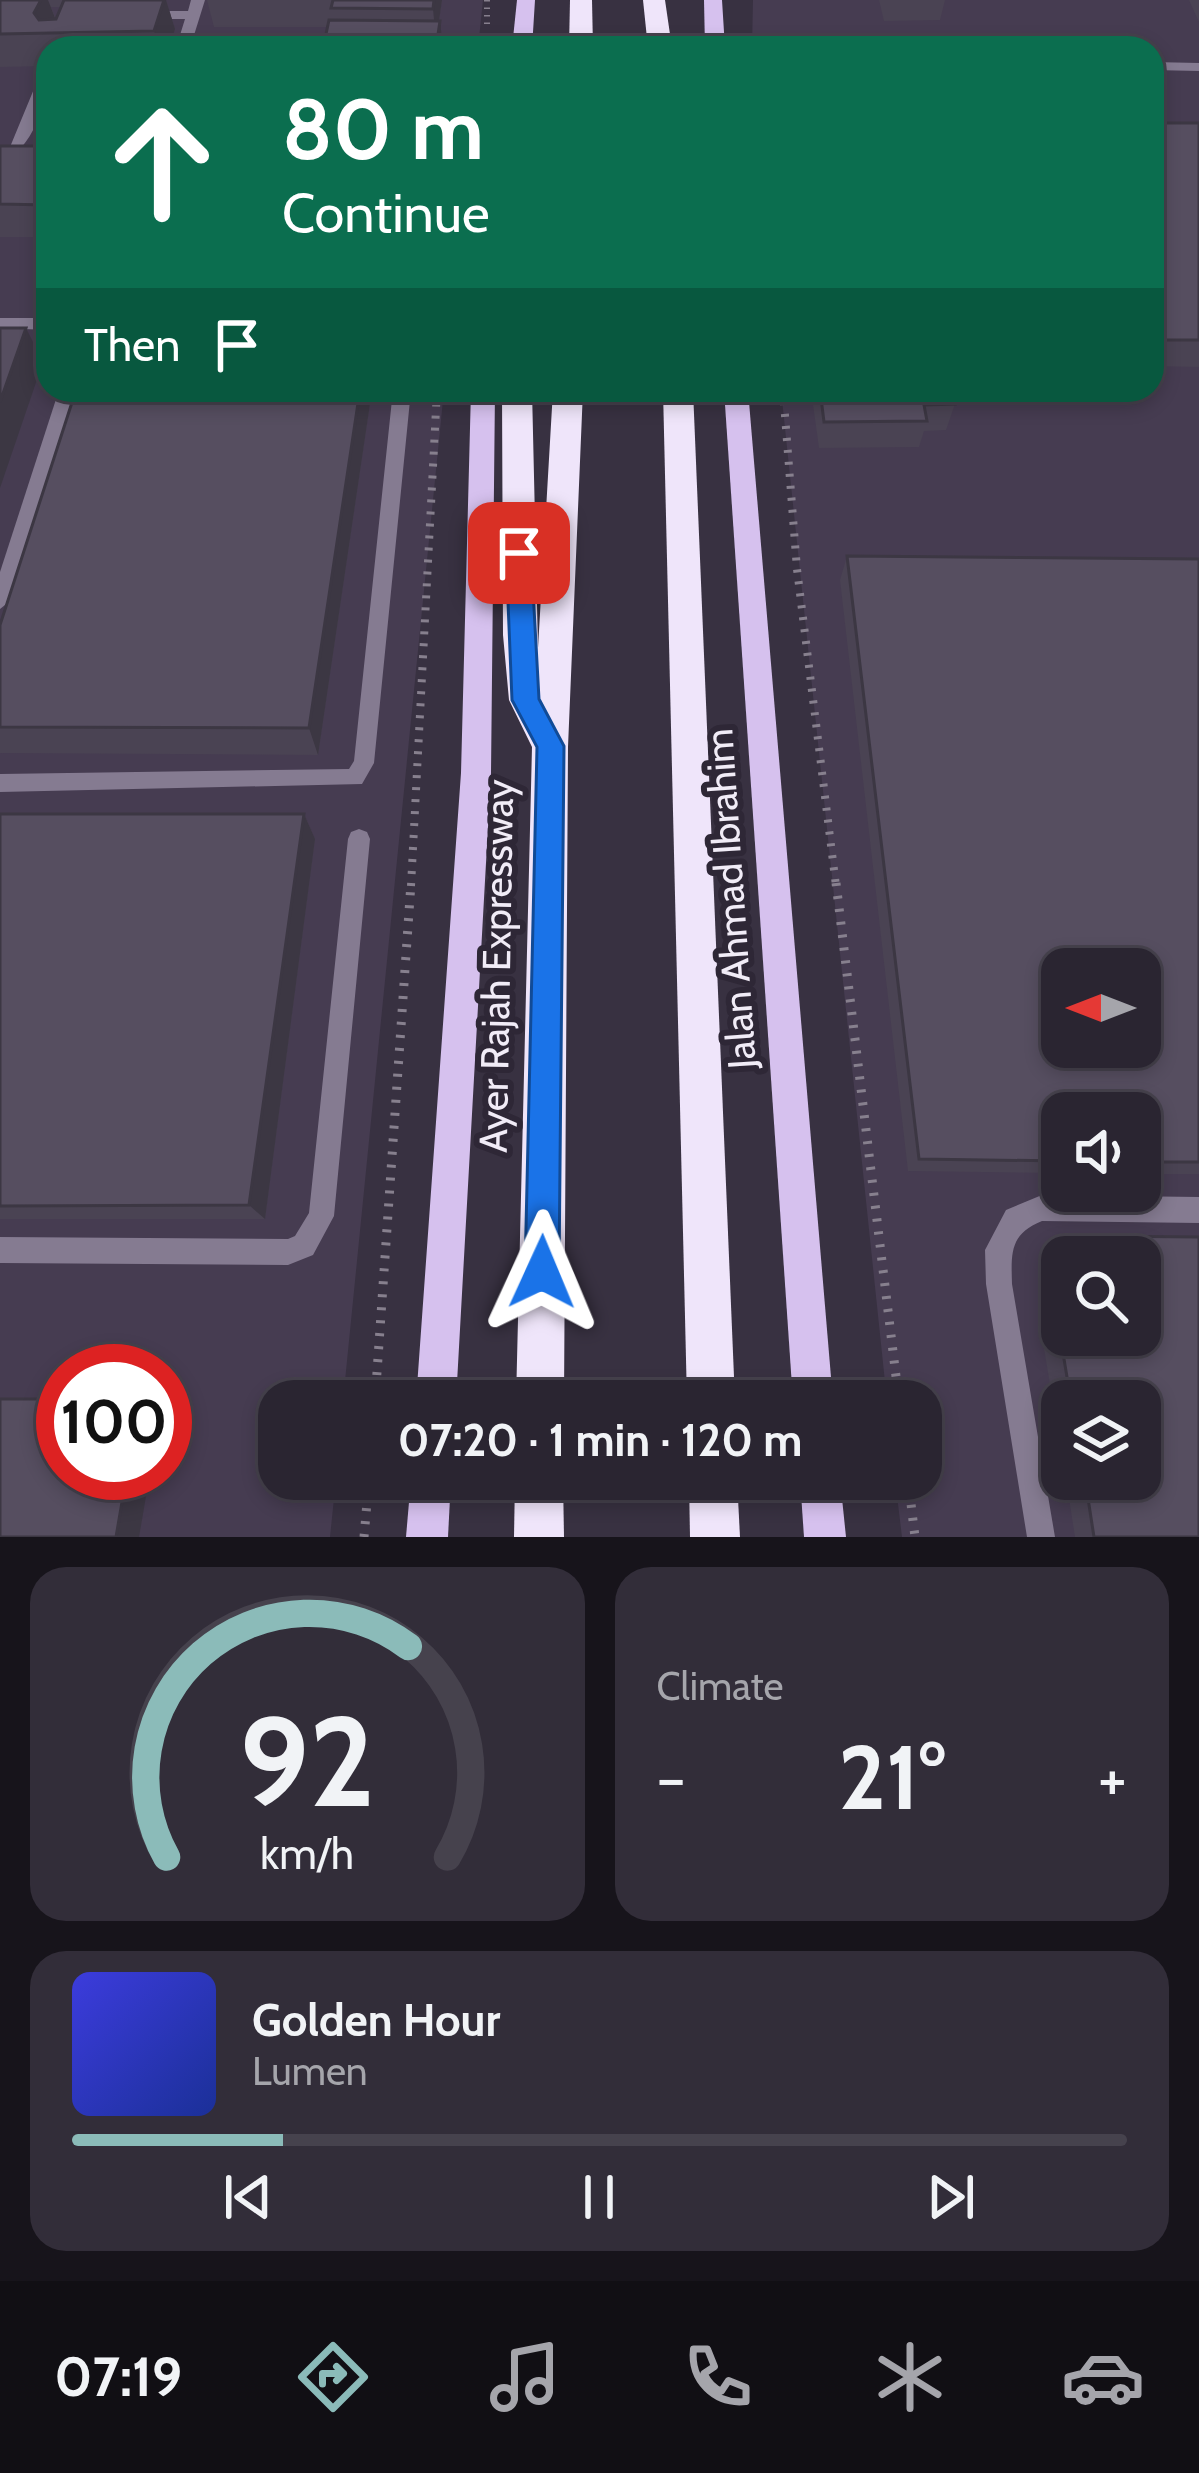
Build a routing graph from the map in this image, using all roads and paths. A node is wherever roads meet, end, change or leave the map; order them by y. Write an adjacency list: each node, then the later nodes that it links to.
1 (526, 0): 9 (main road)
2 (581, 0): 10 (highway)
3 (654, 0): 11 (highway)
4 (713, 0): 13 (main road)
5 (196, 7): 6 (lane); 8 (lane)
6 (133, 15)
7 (680, 16): 12 (highway)
8 (187, 36)
9 (523, 36)
10 (580, 36)
11 (658, 36)
12 (680, 36)
13 (714, 36)
14 (1164, 66): 15 (lane)
15 (1199, 67)
16 (36, 101): 17 (lane)
17 (0, 159)
18 (0, 323): 19 (lane)
19 (36, 323)
20 (64, 402): 29 (lane)
21 (401, 402): 31 (lane)
22 (436, 402): 35 (path)
23 (483, 402): 36 (main road)
24 (517, 402): 30 (highway)
25 (567, 402): 30 (highway, Ayer Rajah Expressway)
26 (678, 402): 38 (highway)
27 (737, 402): 39 (main road, Jalan Ahmad Ibrahim)
28 (784, 402): 40 (path)
29 (0, 601)
30 (550, 746): 37 (highway, Ayer Rajah Expressway)
31 (0, 783)
32 (358, 838): 34 (lane)
33 (1199, 1210): 53 (lane)
34 (0, 1250)
35 (377, 1380)
36 (437, 1380)
37 (540, 1380)
38 (709, 1380)
39 (811, 1380)
40 (896, 1380)
41 (367, 1500): 47 (path)
42 (430, 1500): 48 (main road)
43 (539, 1500): 49 (highway)
44 (714, 1500): 50 (highway)
45 (822, 1500): 51 (main road)
46 (911, 1500): 52 (path)
47 (364, 1537)
48 (427, 1537)
49 (538, 1537)
50 (715, 1537)
51 (825, 1537)
52 (915, 1537)
53 (1041, 1537)

